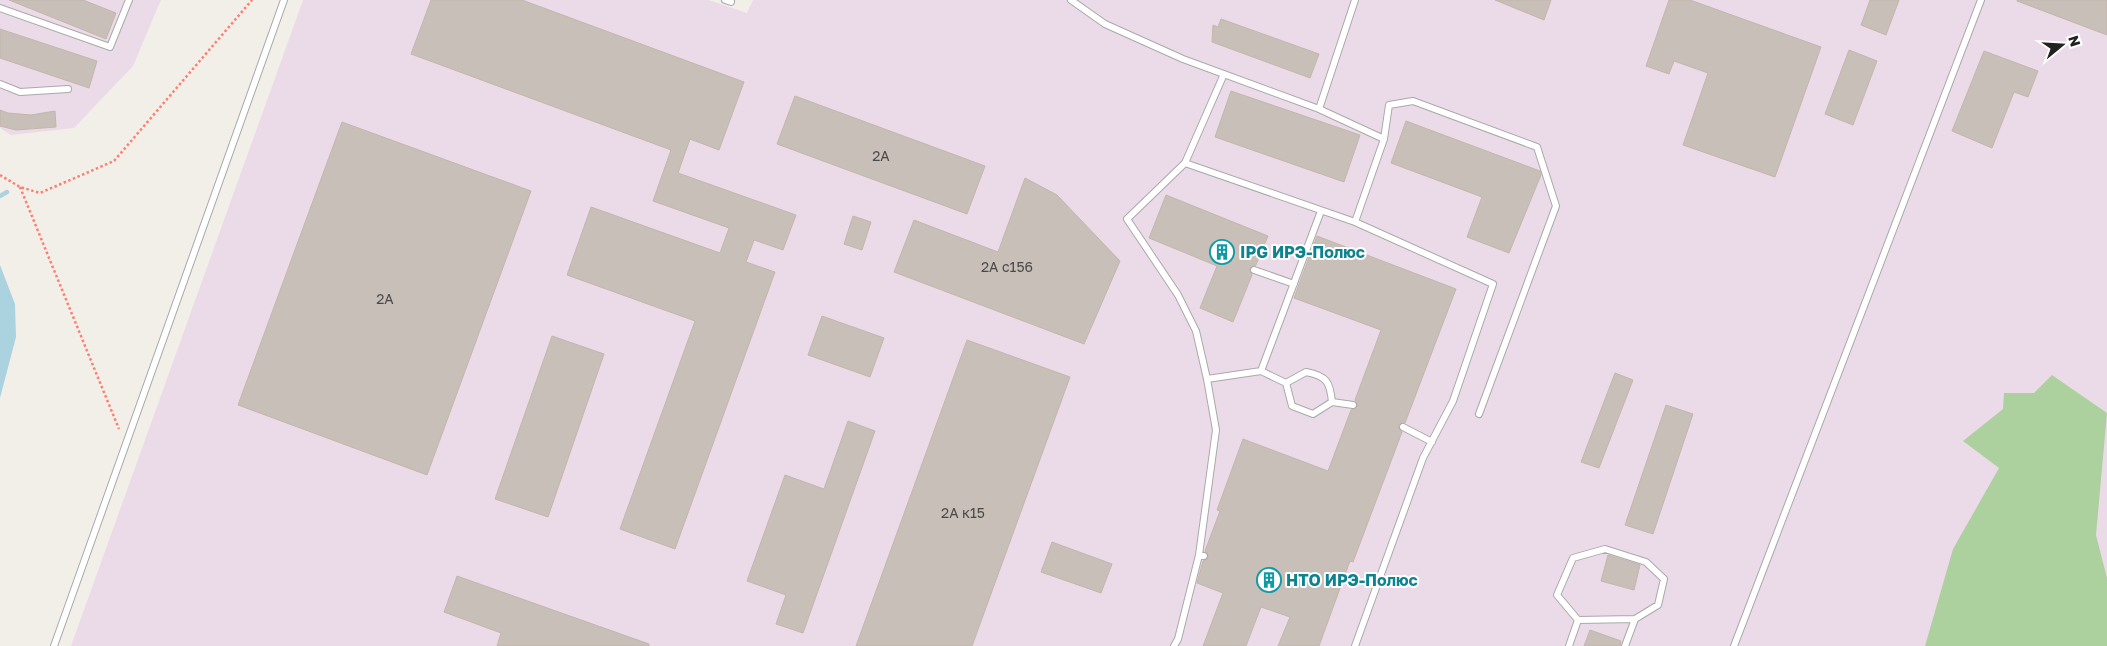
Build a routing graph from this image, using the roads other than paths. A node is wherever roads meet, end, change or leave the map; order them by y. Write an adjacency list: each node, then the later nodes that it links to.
1 (128, 0): 6 (lane)
2 (284, 0): 27 (lane)
3 (1071, 0): 7 (lane)
4 (1355, 0): 10 (lane)
5 (1981, 0): 32 (lane)
6 (0, 8)
7 (1224, 74): 10 (lane); 12 (lane)
8 (0, 84): 9 (lane)
9 (68, 89)
10 (1319, 109): 11 (lane)
11 (1384, 139): 14 (lane); 22 (lane)
12 (1185, 163): 13 (lane); 18 (lane)
13 (1321, 211): 14 (lane); 16 (lane)
14 (1355, 222): 24 (lane)
15 (1254, 270): 16 (lane)
16 (1294, 284): 17 (lane)
17 (1261, 371): 18 (lane); 19 (lane)
18 (1207, 379): 28 (lane)
19 (1286, 383): 20 (lane); 20 (lane)
20 (1332, 402): 21 (lane)
21 (1353, 405)
22 (1479, 414)
23 (1403, 427): 24 (lane)
24 (1432, 442): 29 (lane)
25 (1635, 619): 26 (lane); 26 (lane); 31 (lane)
26 (1578, 620): 30 (lane)
27 (54, 646)
28 (1174, 646)
29 (1355, 646)
30 (1569, 646)
31 (1626, 646)
32 (1734, 646)

